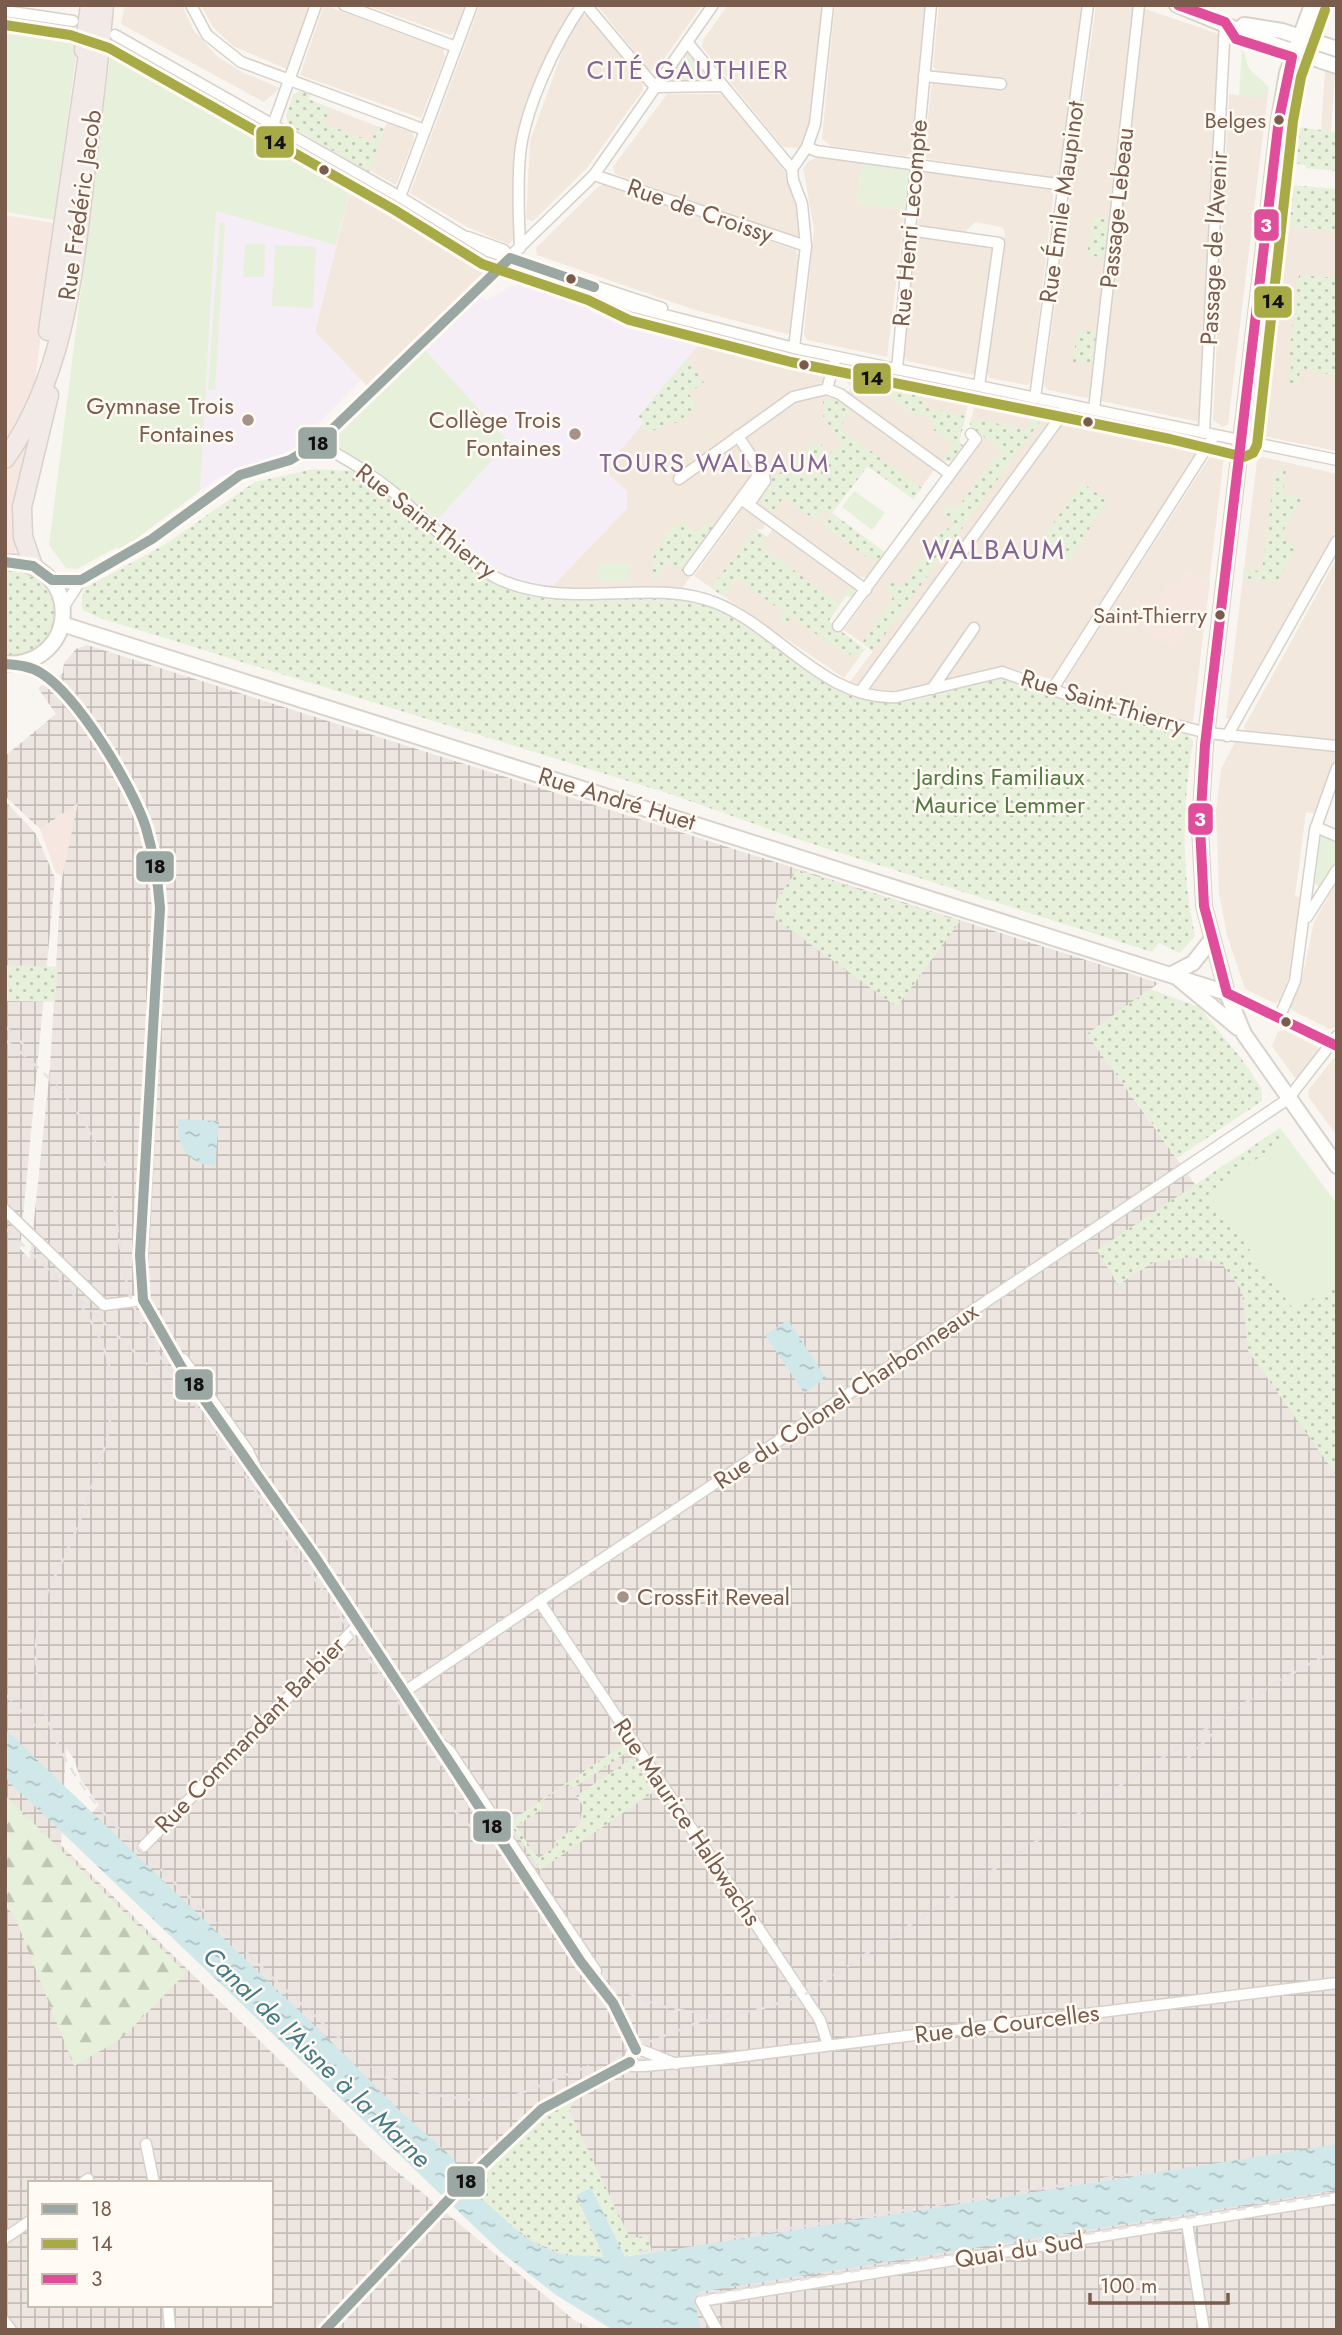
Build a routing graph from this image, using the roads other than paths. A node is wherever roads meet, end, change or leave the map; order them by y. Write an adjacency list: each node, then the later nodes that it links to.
1 (90, 5): 26 (highway)
2 (95, 5): 26 (highway, Rue Frédéric Jacob)
3 (104, 5): 32 (highway, Rue Frédéric Jacob)
4 (110, 5): 32 (highway)
5 (191, 5): 28 (street)
6 (316, 5): 28 (street)
7 (344, 5): 23 (street)
8 (472, 5): 23 (street)
9 (584, 5): 31 (street); 43 (street)
10 (713, 5): 21 (street)
11 (828, 5): 35 (street)
12 (931, 5): 27 (street, Rue Henri Lecompte)
13 (1088, 5): 39 (street, Rue Émile Maupinot)
14 (1139, 5): 53 (street, Passage Lebeau)
15 (1178, 5): 19 (street)
16 (1312, 5): 22 (street)
17 (5, 10): 18 (street)
18 (73, 21)
19 (1225, 22): 22 (street); 55 (street, Passage de l'Avenir)
20 (115, 35): 33 (street)
21 (687, 42): 30 (street); 31 (street)
22 (1296, 43): 24 (street); 25 (street); 59 (street)
23 (457, 47): 34 (street)
24 (1337, 49)
25 (1337, 66)
26 (85, 73): 57 (highway, Rue Frédéric Jacob)
27 (924, 76): 29 (street); 36 (street, Rue Henri Lecompte)
28 (289, 80): 33 (street); 34 (street)
29 (1001, 84)
30 (723, 86): 31 (street); 37 (street)
31 (655, 87): 38 (street)
32 (93, 114): 44 (highway, Rue Frédéric Jacob)
33 (273, 125): 40 (street)
34 (425, 130): 40 (street)
35 (807, 147): 36 (street); 37 (street)
36 (916, 164): 39 (street); 41 (street, Rue Henri Lecompte)
37 (792, 169): 42 (street)
38 (594, 175): 42 (street, Rue de Croissy); 43 (street)
39 (1064, 185): 51 (street, Rue Émile Maupinot)
40 (400, 197): 45 (street)
41 (909, 230): 48 (street, Rue Henri Lecompte); 49 (street)
42 (806, 246): 46 (street)
43 (520, 248): 45 (street)
44 (76, 254): 60 (highway, Rue Frédéric Jacob); 67 (highway)
45 (510, 258): 46 (street); 58 (street)
46 (794, 348): 47 (street)
47 (836, 357): 48 (street); 50 (street)
48 (897, 369): 49 (street)
49 (979, 386): 51 (street)
50 (827, 389): 56 (street); 62 (street)
51 (1035, 398): 52 (street)
52 (1069, 405): 53 (street); 81 (street)
53 (1094, 410): 55 (street)
54 (971, 434): 62 (street)
55 (1209, 434): 59 (street); 80 (street)
56 (738, 436): 63 (street); 64 (street)
57 (5, 438)
58 (318, 443): 70 (street); 81 (street, Rue Saint-Thierry)
59 (1243, 443): 61 (street); 82 (street)
60 (5, 459)
61 (1337, 460)
62 (950, 474): 71 (street)
63 (679, 480)
64 (745, 502): 68 (street); 71 (street)
65 (1337, 541): 83 (street)
66 (5, 562): 67 (street)
67 (33, 566): 69 (street)
68 (689, 570)
69 (52, 580): 70 (street); 72 (street)
70 (81, 580): 72 (street)
71 (866, 590): 74 (street)
72 (63, 608): 73 (street)
73 (62, 624): 76 (street); 91 (street, Rue André Huet)
74 (838, 626)
75 (974, 628): 79 (street)
76 (47, 650): 77 (street); 78 (street)
77 (12, 664): 78 (street)
78 (46, 673): 99 (street)
79 (932, 689): 80 (street, Rue Saint-Thierry); 81 (street, Rue Saint-Thierry)
80 (1052, 690): 82 (street, Rue Saint-Thierry)
81 (860, 692)
82 (1200, 732): 83 (street, Rue Saint-Thierry); 90 (street)
83 (1227, 736): 84 (street, Rue Saint-Thierry)
84 (1337, 747)
85 (1337, 768): 86 (street)
86 (1316, 827): 87 (street); 89 (street)
87 (1337, 836)
88 (1337, 870): 89 (street)
89 (1306, 919): 93 (street)
90 (1212, 939): 91 (street); 92 (street)
91 (1172, 974): 92 (street, Rue André Huet); 94 (street)
92 (1227, 993): 93 (street); 94 (street)
93 (1279, 1018): 95 (street)
94 (1244, 1034): 96 (street)
95 (1335, 1042): 96 (street, Rue du Colonel Charbonneaux)
96 (1288, 1099): 97 (street); 100 (street, Rue du Colonel Charbonneaux)
97 (1337, 1166)
98 (5, 1210): 99 (street)
99 (143, 1300): 101 (street)
100 (539, 1601): 102 (street, Rue du Colonel Charbonneaux); 105 (street, Rue Maurice Halbwachs)
101 (359, 1625): 102 (street); 103 (street, Rue Commandant Barbier)
102 (404, 1692): 106 (street)
103 (143, 1847)
104 (1337, 1983): 105 (street, Rue de Courcelles)
105 (828, 2045): 109 (street, Rue de Courcelles)
106 (636, 2050): 107 (street, Rue de Courcelles); 108 (street)
107 (647, 2055): 109 (street, Rue de Courcelles); 110 (street)
108 (629, 2062): 110 (street, Rue de Courcelles); 121 (street)
109 (676, 2064): 110 (street, Rue de Courcelles)
110 (644, 2066)
111 (146, 2144): 112 (street)
112 (154, 2181)
113 (1337, 2199): 115 (street, Quai du Sud)
114 (28, 2222): 116 (street)
115 (1187, 2222): 122 (street, Quai du Sud); 123 (street)
116 (5, 2238)
117 (168, 2307): 120 (street)
118 (5, 2322): 119 (street)
119 (11, 2330)
120 (170, 2330)
121 (326, 2330)
122 (717, 2330)
123 (1204, 2330)

